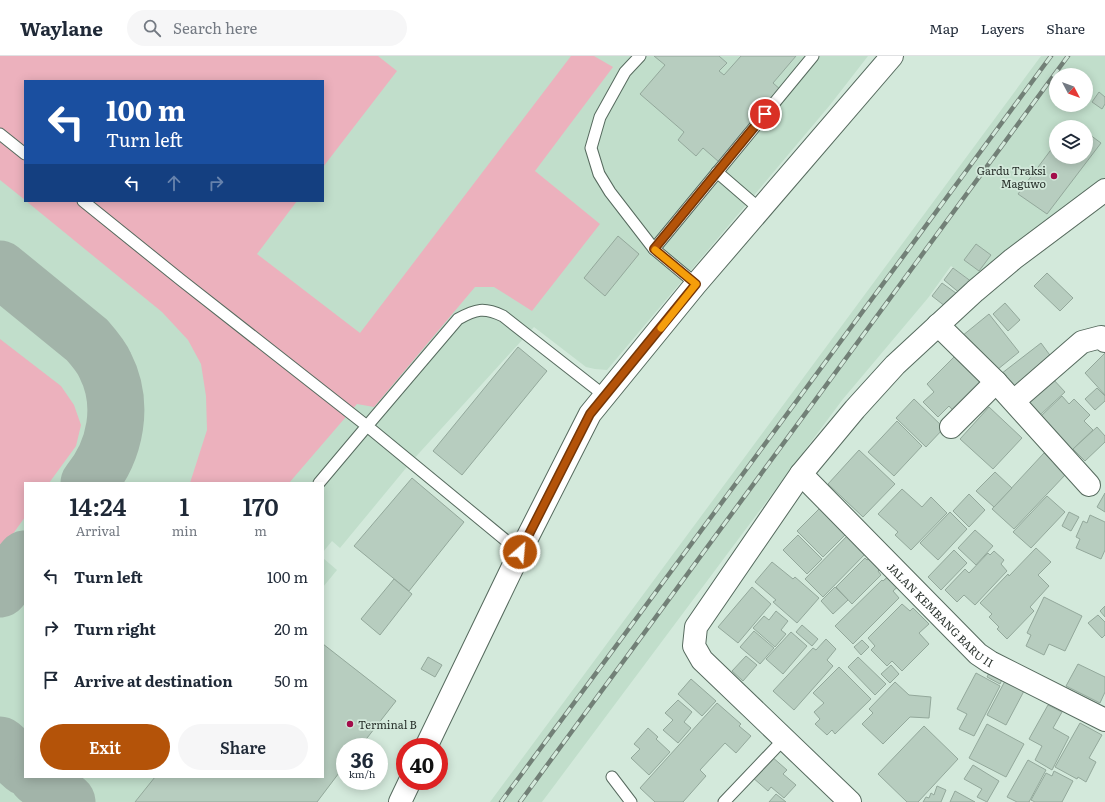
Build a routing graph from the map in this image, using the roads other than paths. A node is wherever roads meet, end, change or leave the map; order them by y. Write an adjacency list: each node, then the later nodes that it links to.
1 (813, 56): 6 (lane)
2 (892, 56): 9 (street)
3 (638, 57): 10 (lane)
4 (0, 134): 5 (lane)
5 (24, 153)
6 (716, 172): 9 (lane); 10 (lane)
7 (1105, 190): 12 (street)
8 (84, 202): 17 (lane)
9 (761, 210): 11 (street)
10 (654, 249): 11 (lane)
11 (696, 284): 15 (street)
12 (938, 325): 14 (street); 19 (street)
13 (1105, 341): 16 (street)
14 (996, 382): 16 (street); 18 (street)
15 (605, 396): 17 (lane); 22 (street)
16 (1014, 401): 21 (street)
17 (367, 426): 20 (lane); 22 (lane)
18 (951, 427)
19 (801, 474): 23 (street, JALAN KEMBANG BARU II); 25 (street)
20 (320, 482)
21 (1089, 485)
22 (520, 552): 24 (street)
23 (1105, 720)
24 (430, 738)
25 (785, 738): 30 (lane); 31 (street)
26 (612, 777): 29 (lane)
27 (406, 790): 28 (street)
28 (400, 802)
29 (631, 802)
30 (724, 802)
31 (850, 802)

